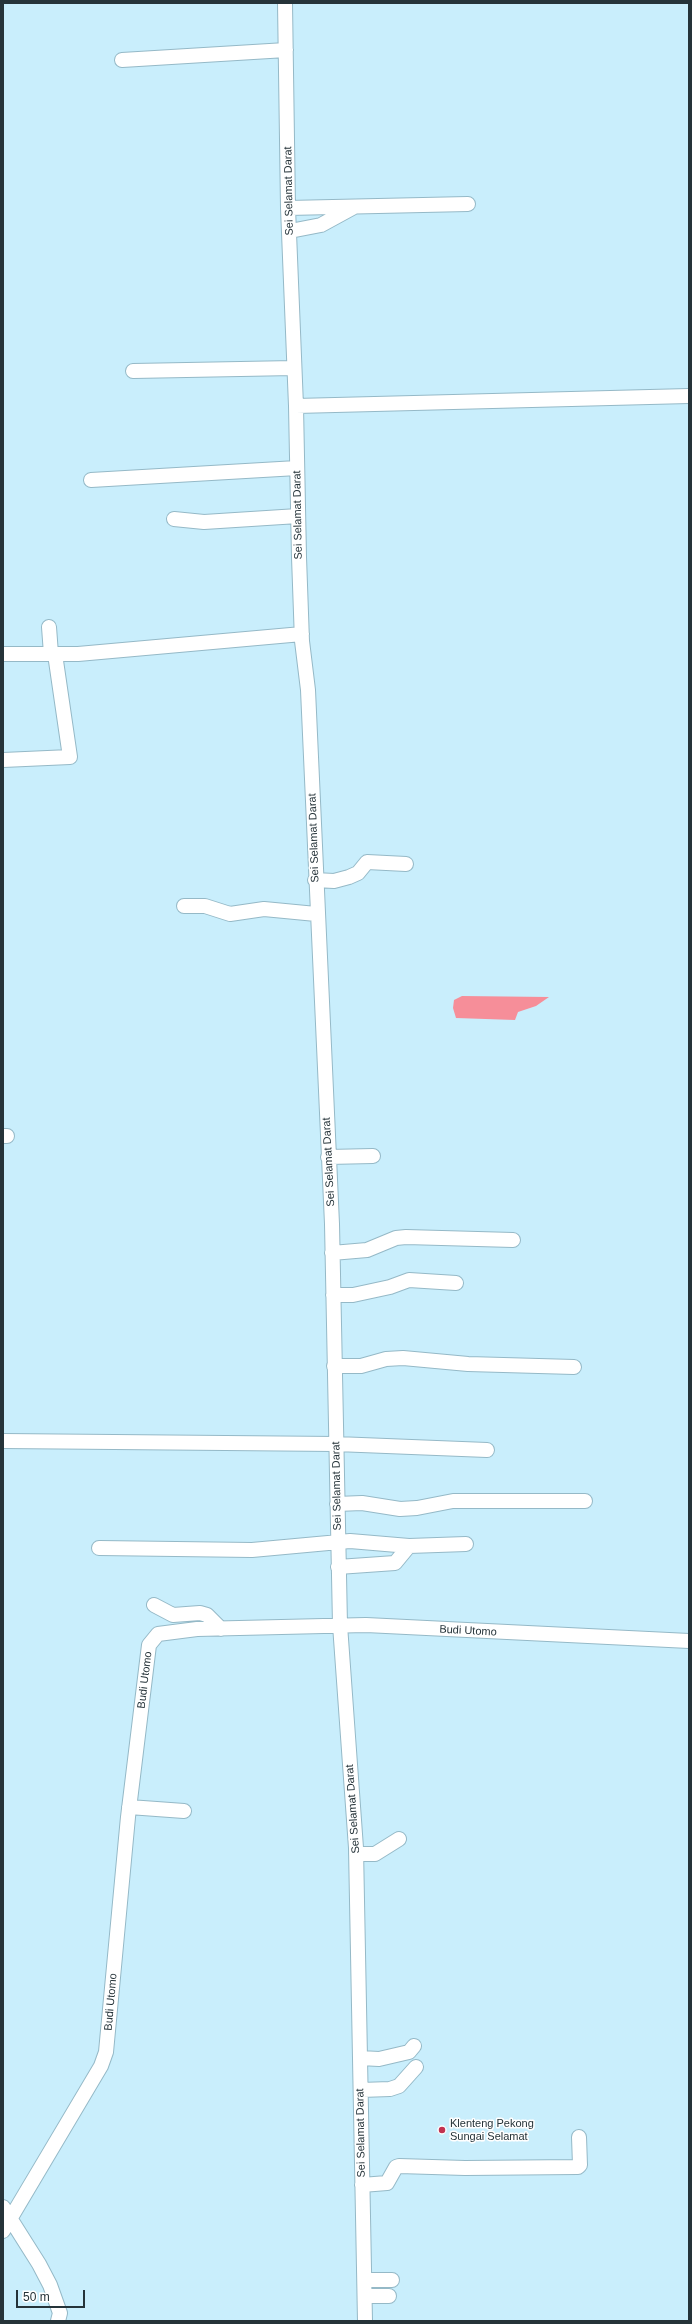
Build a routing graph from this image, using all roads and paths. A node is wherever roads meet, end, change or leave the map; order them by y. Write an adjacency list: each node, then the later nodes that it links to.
1 (285, 3): 2 (street, Sei Selamat Darat)
2 (286, 50): 3 (street); 6 (street, Sei Selamat Darat)
3 (122, 60)
4 (468, 204): 5 (street)
5 (358, 205): 6 (street); 7 (street)
6 (288, 208): 7 (street, Sei Selamat Darat)
7 (300, 229): 8 (street, Sei Selamat Darat)
8 (294, 368): 9 (street); 11 (street, Sei Selamat Darat)
9 (134, 371)
10 (689, 396): 11 (street)
11 (303, 406): 12 (street, Sei Selamat Darat)
12 (297, 468): 13 (street); 14 (street, Sei Selamat Darat)
13 (91, 480)
14 (298, 516): 15 (street); 17 (street, Sei Selamat Darat)
15 (174, 519)
16 (49, 627): 19 (street)
17 (302, 634): 19 (street); 22 (street, Sei Selamat Darat)
18 (3, 654): 19 (street)
19 (53, 654): 20 (street)
20 (3, 760)
21 (406, 864): 22 (street)
22 (324, 880): 24 (street, Sei Selamat Darat)
23 (184, 906): 24 (street)
24 (316, 914): 26 (street, Sei Selamat Darat)
25 (373, 1156): 26 (street)
26 (339, 1157): 28 (street, Sei Selamat Darat)
27 (513, 1240): 28 (street)
28 (341, 1252): 30 (street, Sei Selamat Darat)
29 (456, 1283): 30 (street)
30 (342, 1295): 31 (street, Sei Selamat Darat)
31 (339, 1366): 32 (street); 34 (street, Sei Selamat Darat)
32 (574, 1367)
33 (3, 1441): 34 (street)
34 (340, 1445): 35 (street); 37 (street, Sei Selamat Darat)
35 (487, 1450)
36 (585, 1501): 37 (street)
37 (349, 1504): 38 (street, Sei Selamat Darat)
38 (350, 1542): 40 (street); 41 (street); 42 (street, Sei Selamat Darat)
39 (466, 1544): 40 (street)
40 (410, 1546): 42 (street)
41 (99, 1548)
42 (351, 1567): 44 (street, Sei Selamat Darat)
43 (154, 1605): 45 (street)
44 (345, 1625): 45 (street, Budi Utomo); 46 (street, Budi Utomo); 50 (street, Sei Selamat Darat)
45 (221, 1629): 47 (street, Budi Utomo)
46 (689, 1642)
47 (129, 1806): 48 (street); 57 (street, Budi Utomo)
48 (184, 1811)
49 (399, 1839): 50 (street)
50 (365, 1854): 52 (street, Sei Selamat Darat)
51 (414, 2046): 52 (street)
52 (360, 2058): 54 (street, Sei Selamat Darat)
53 (416, 2068): 54 (street)
54 (361, 2090): 56 (street, Sei Selamat Darat)
55 (579, 2137): 56 (street)
56 (365, 2184): 59 (street, Sei Selamat Darat)
57 (7, 2213): 58 (street, Budi Utomo); 63 (street)
58 (3, 2231)
59 (369, 2280): 60 (street); 61 (street, Sei Selamat Darat)
60 (392, 2280)
61 (368, 2296): 62 (street); 64 (street, Sei Selamat Darat)
62 (389, 2296)
63 (58, 2321)
64 (365, 2321)

